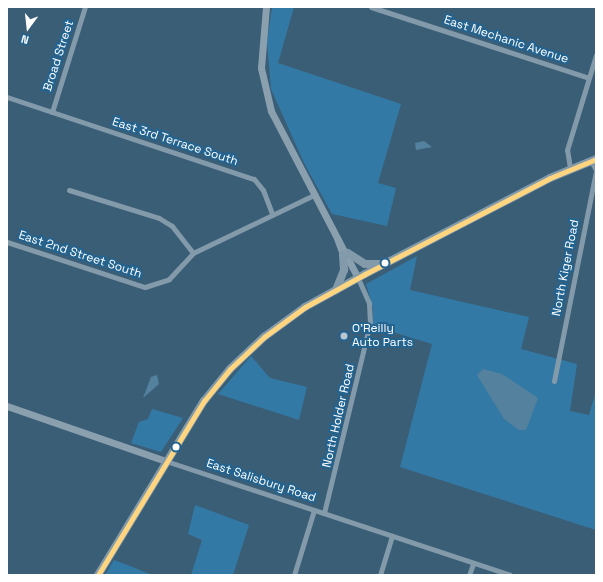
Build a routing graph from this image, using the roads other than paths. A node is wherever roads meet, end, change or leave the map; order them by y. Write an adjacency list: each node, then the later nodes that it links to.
1 (85, 7): 7 (street, Broad Street)
2 (266, 7): 11 (main road)
3 (371, 7): 5 (street, East Mechanic Avenue)
4 (596, 55): 5 (street)
5 (589, 78): 9 (street)
6 (7, 97): 7 (street, East 3rd Terrace South)
7 (52, 112): 12 (street, East 3rd Terrace South)
8 (593, 160): 9 (main road); 19 (street, North Kiger Road)
9 (570, 168): 16 (main road)
10 (69, 190): 14 (street)
11 (314, 195): 12 (street, East 2nd Street South); 15 (main road)
12 (272, 214): 14 (street, East 2nd Street South)
13 (7, 242): 14 (street, East 2nd Street South)
14 (193, 252)
15 (345, 254): 16 (main road); 17 (main road); 18 (main road)
16 (384, 264): 17 (main road)
17 (358, 278): 18 (main road); 23 (street, North Holder Road)
18 (336, 290): 21 (main road)
19 (554, 381)
20 (7, 406): 21 (main road, East Salisbury Road)
21 (166, 461): 22 (street, East Salisbury Road); 26 (main road)
22 (314, 510): 23 (street, East Salisbury Road); 27 (street)
23 (324, 513): 24 (street, East Salisbury Road)
24 (392, 536): 25 (street, East Salisbury Road); 28 (street)
25 (473, 564): 29 (street); 30 (street, East Salisbury Road)
26 (98, 575)
27 (294, 575)
28 (380, 575)
29 (469, 575)
30 (510, 575)

